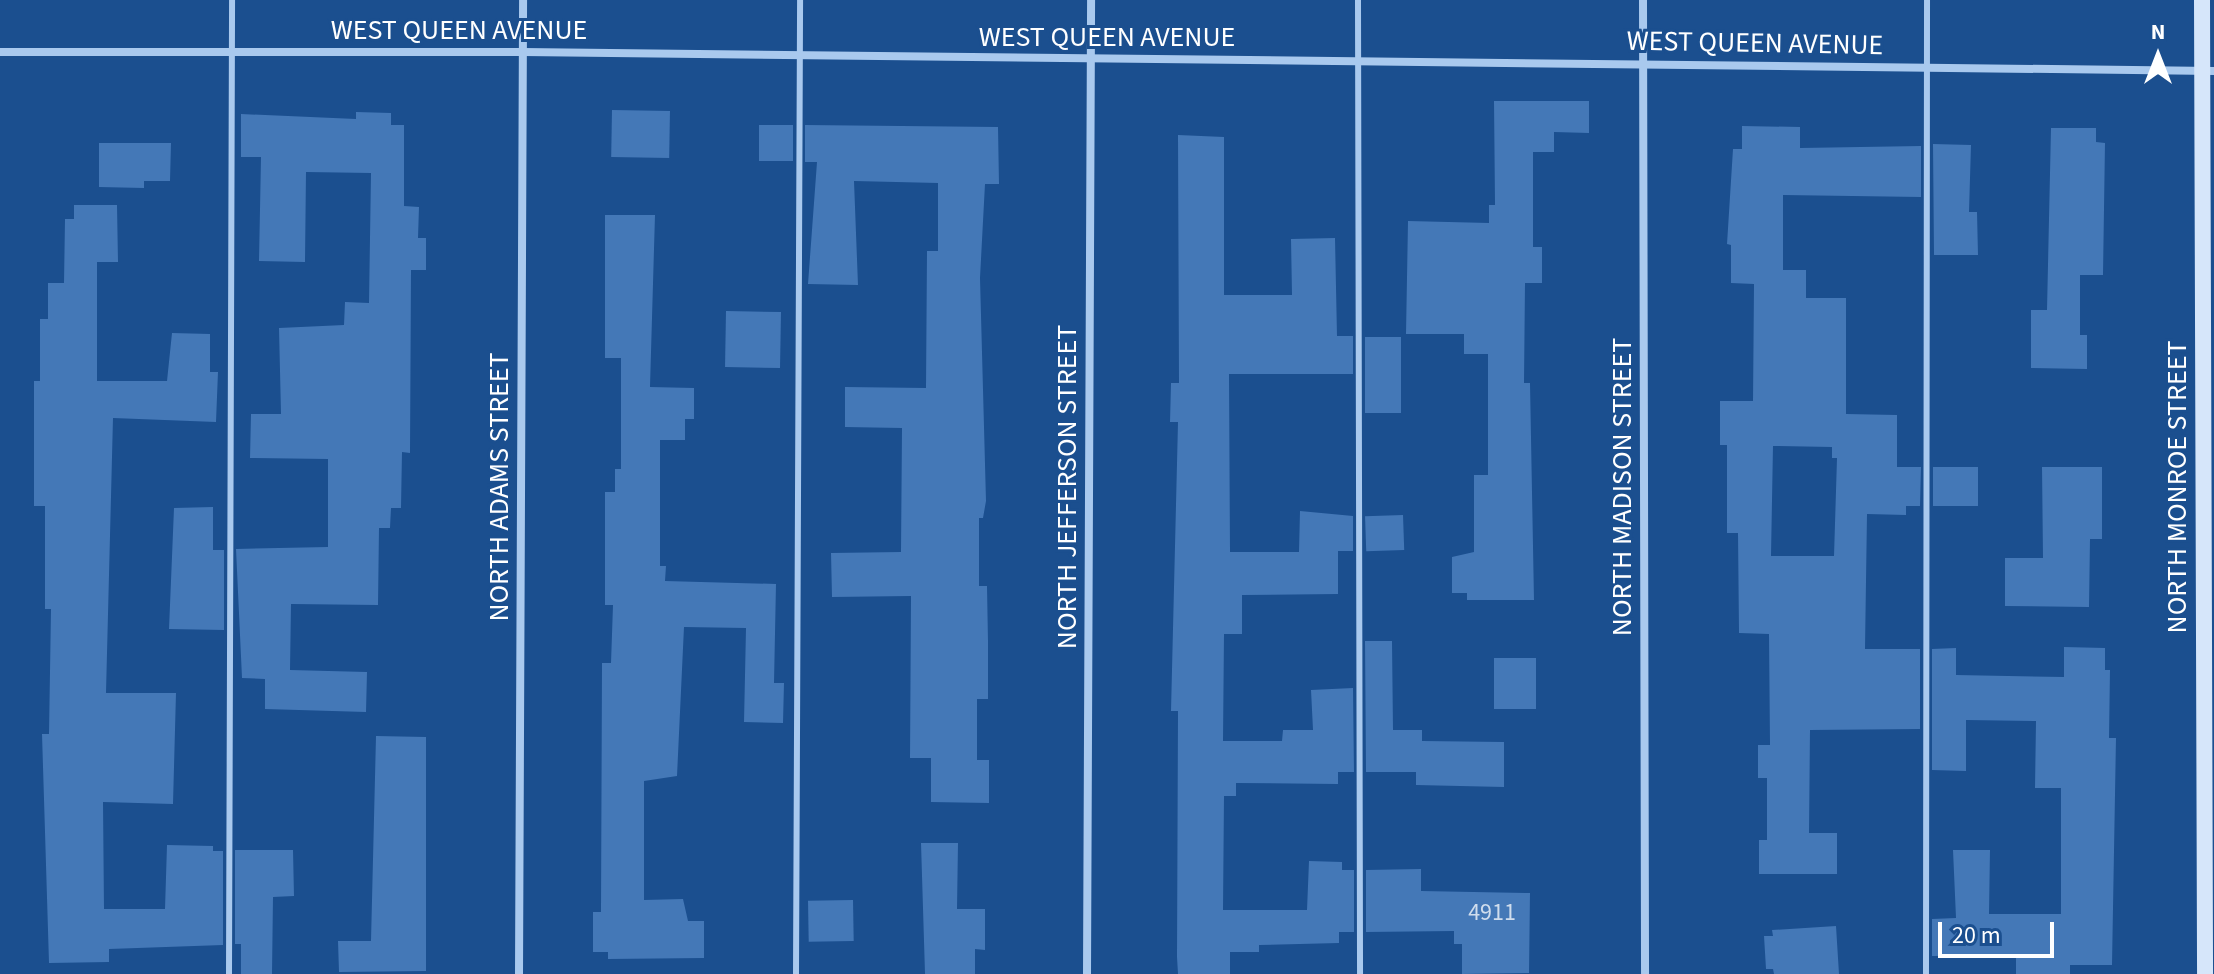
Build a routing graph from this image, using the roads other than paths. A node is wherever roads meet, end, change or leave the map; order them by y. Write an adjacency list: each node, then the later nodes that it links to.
1 (232, 0): 9 (lane)
2 (523, 0): 11 (street, NORTH ADAMS STREET)
3 (800, 0): 12 (lane)
4 (1091, 0): 13 (street, NORTH JEFFERSON STREET)
5 (1358, 0): 14 (lane)
6 (1643, 0): 15 (street, NORTH MADISON STREET)
7 (1927, 0): 16 (lane)
8 (2202, 0): 17 (main road, NORTH MONROE STREET)
9 (232, 51): 10 (street, WEST QUEEN AVENUE); 11 (street, WEST QUEEN AVENUE); 18 (lane)
10 (0, 52)
11 (523, 52): 12 (street, WEST QUEEN AVENUE); 19 (street, NORTH ADAMS STREET)
12 (800, 56): 13 (street, WEST QUEEN AVENUE); 20 (lane)
13 (1091, 60): 14 (street, WEST QUEEN AVENUE); 21 (street, NORTH JEFFERSON STREET)
14 (1358, 61): 15 (street, WEST QUEEN AVENUE); 22 (lane)
15 (1644, 63): 16 (street, WEST QUEEN AVENUE); 23 (street, NORTH MADISON STREET)
16 (1927, 67): 17 (street, WEST QUEEN AVENUE); 24 (lane)
17 (2208, 71): 25 (main road, NORTH MONROE STREET)
18 (229, 974)
19 (519, 974)
20 (796, 974)
21 (1087, 974)
22 (1360, 974)
23 (1645, 974)
24 (1926, 974)
25 (2205, 974)

